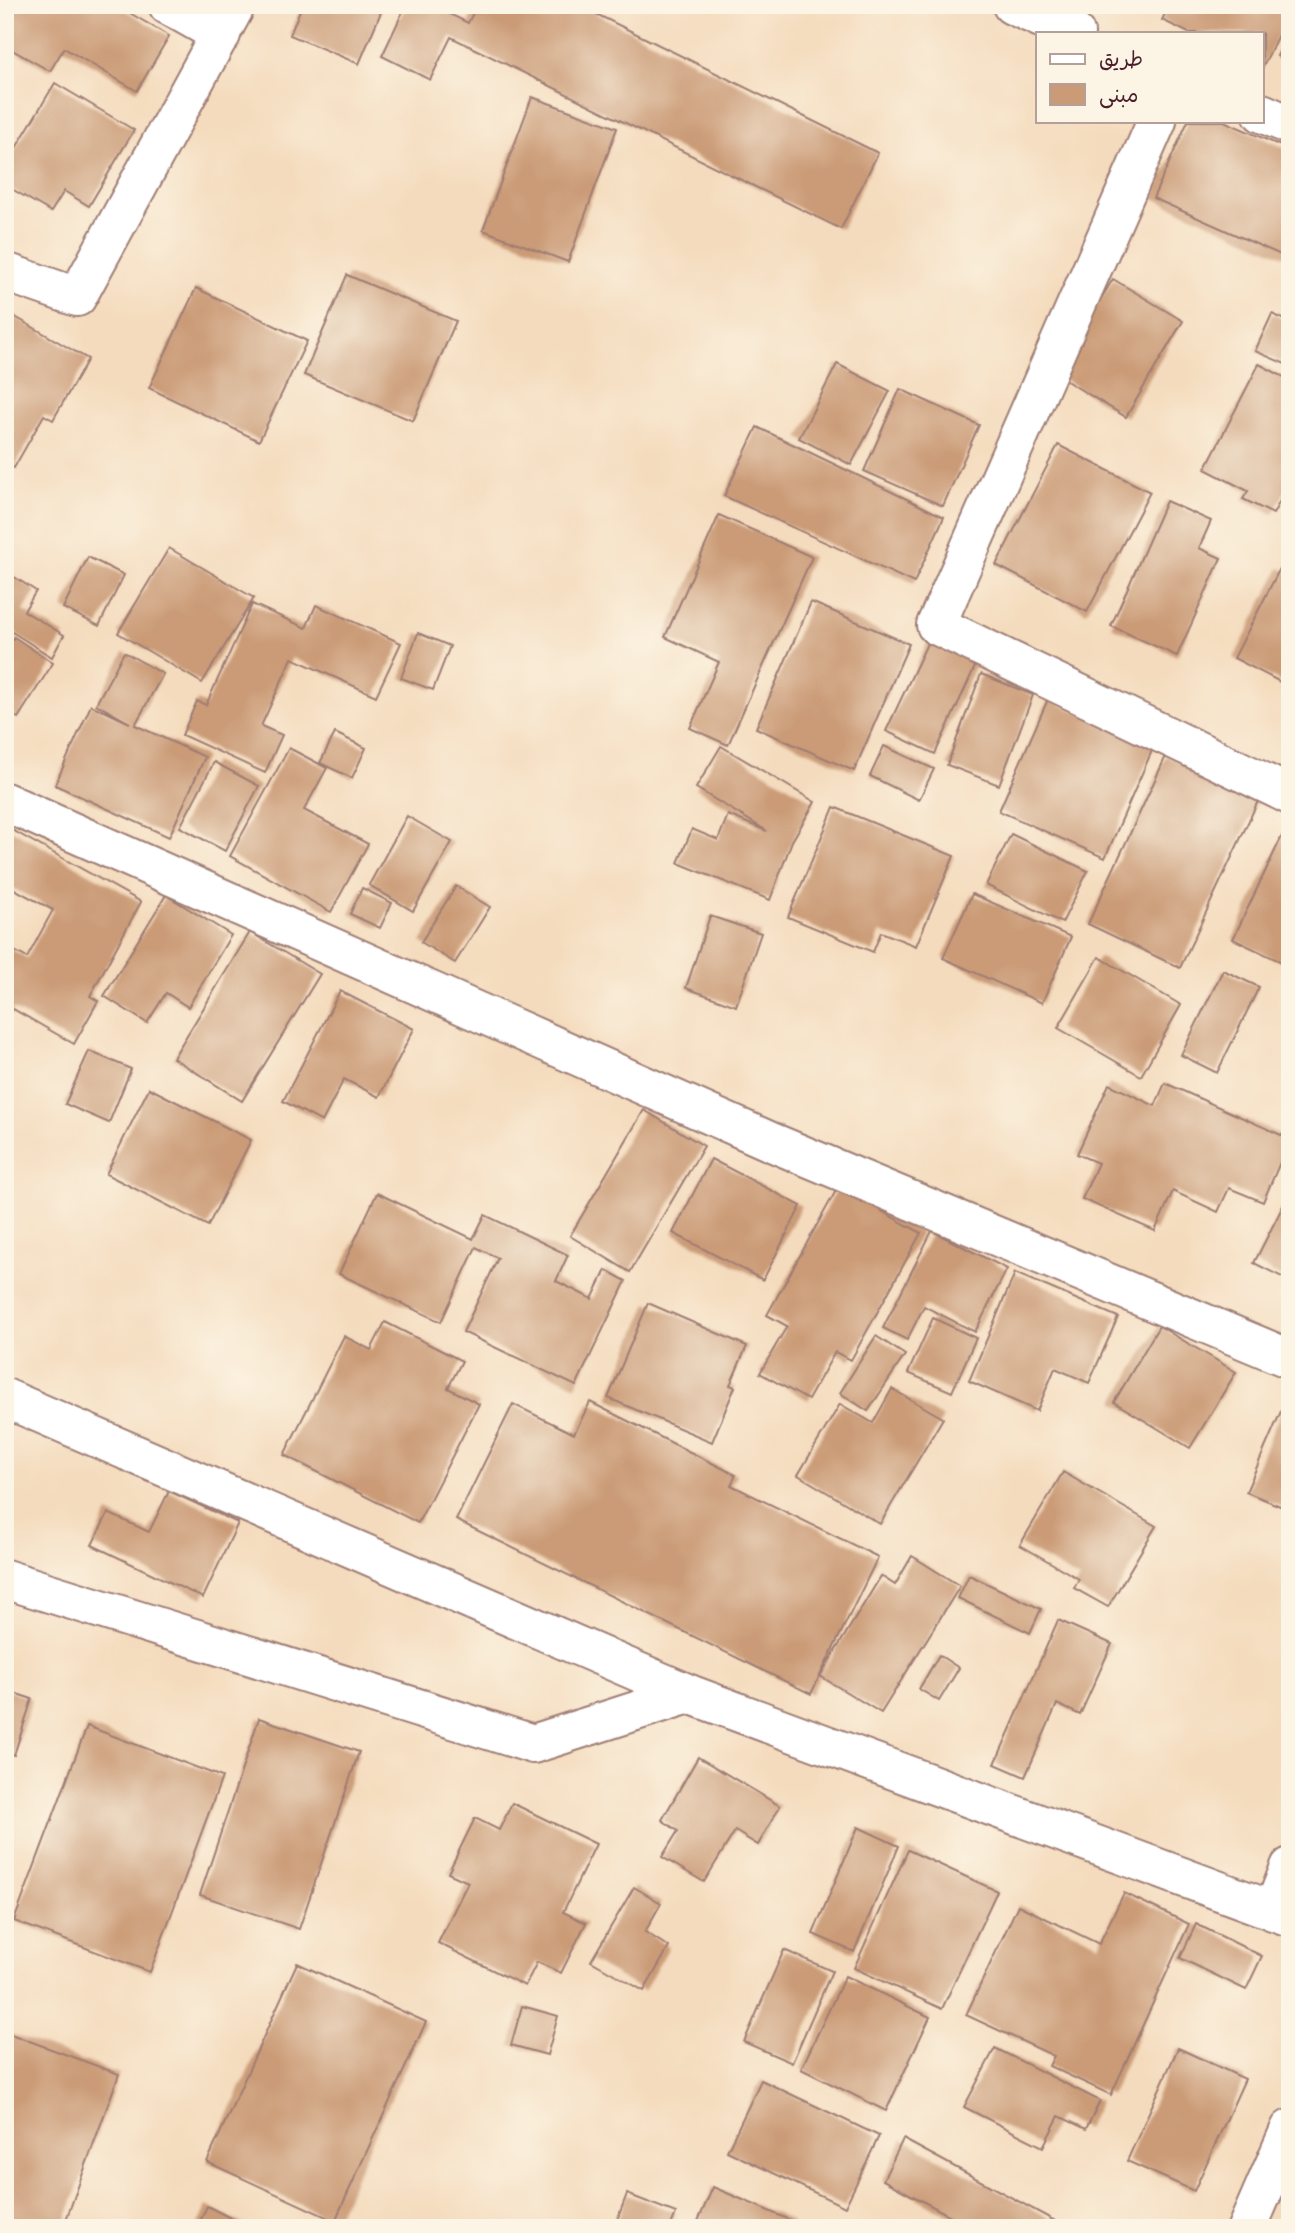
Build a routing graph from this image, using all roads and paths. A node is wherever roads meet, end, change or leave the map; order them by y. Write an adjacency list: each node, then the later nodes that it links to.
1 (168, 5): 3 (street)
2 (1012, 5): 4 (street)
3 (228, 20): 8 (street)
4 (1073, 32)
5 (1264, 114): 7 (street)
6 (1157, 122): 9 (street)
7 (1290, 125)
8 (5, 272)
9 (1290, 795)
10 (5, 802): 11 (street)
11 (1290, 1359)
12 (5, 1398): 14 (street)
13 (5, 1579): 14 (street)
14 (689, 1695): 16 (street)
15 (1290, 1867): 16 (street)
16 (1281, 1914)
17 (1290, 2129): 18 (street)
18 (1247, 2228)

